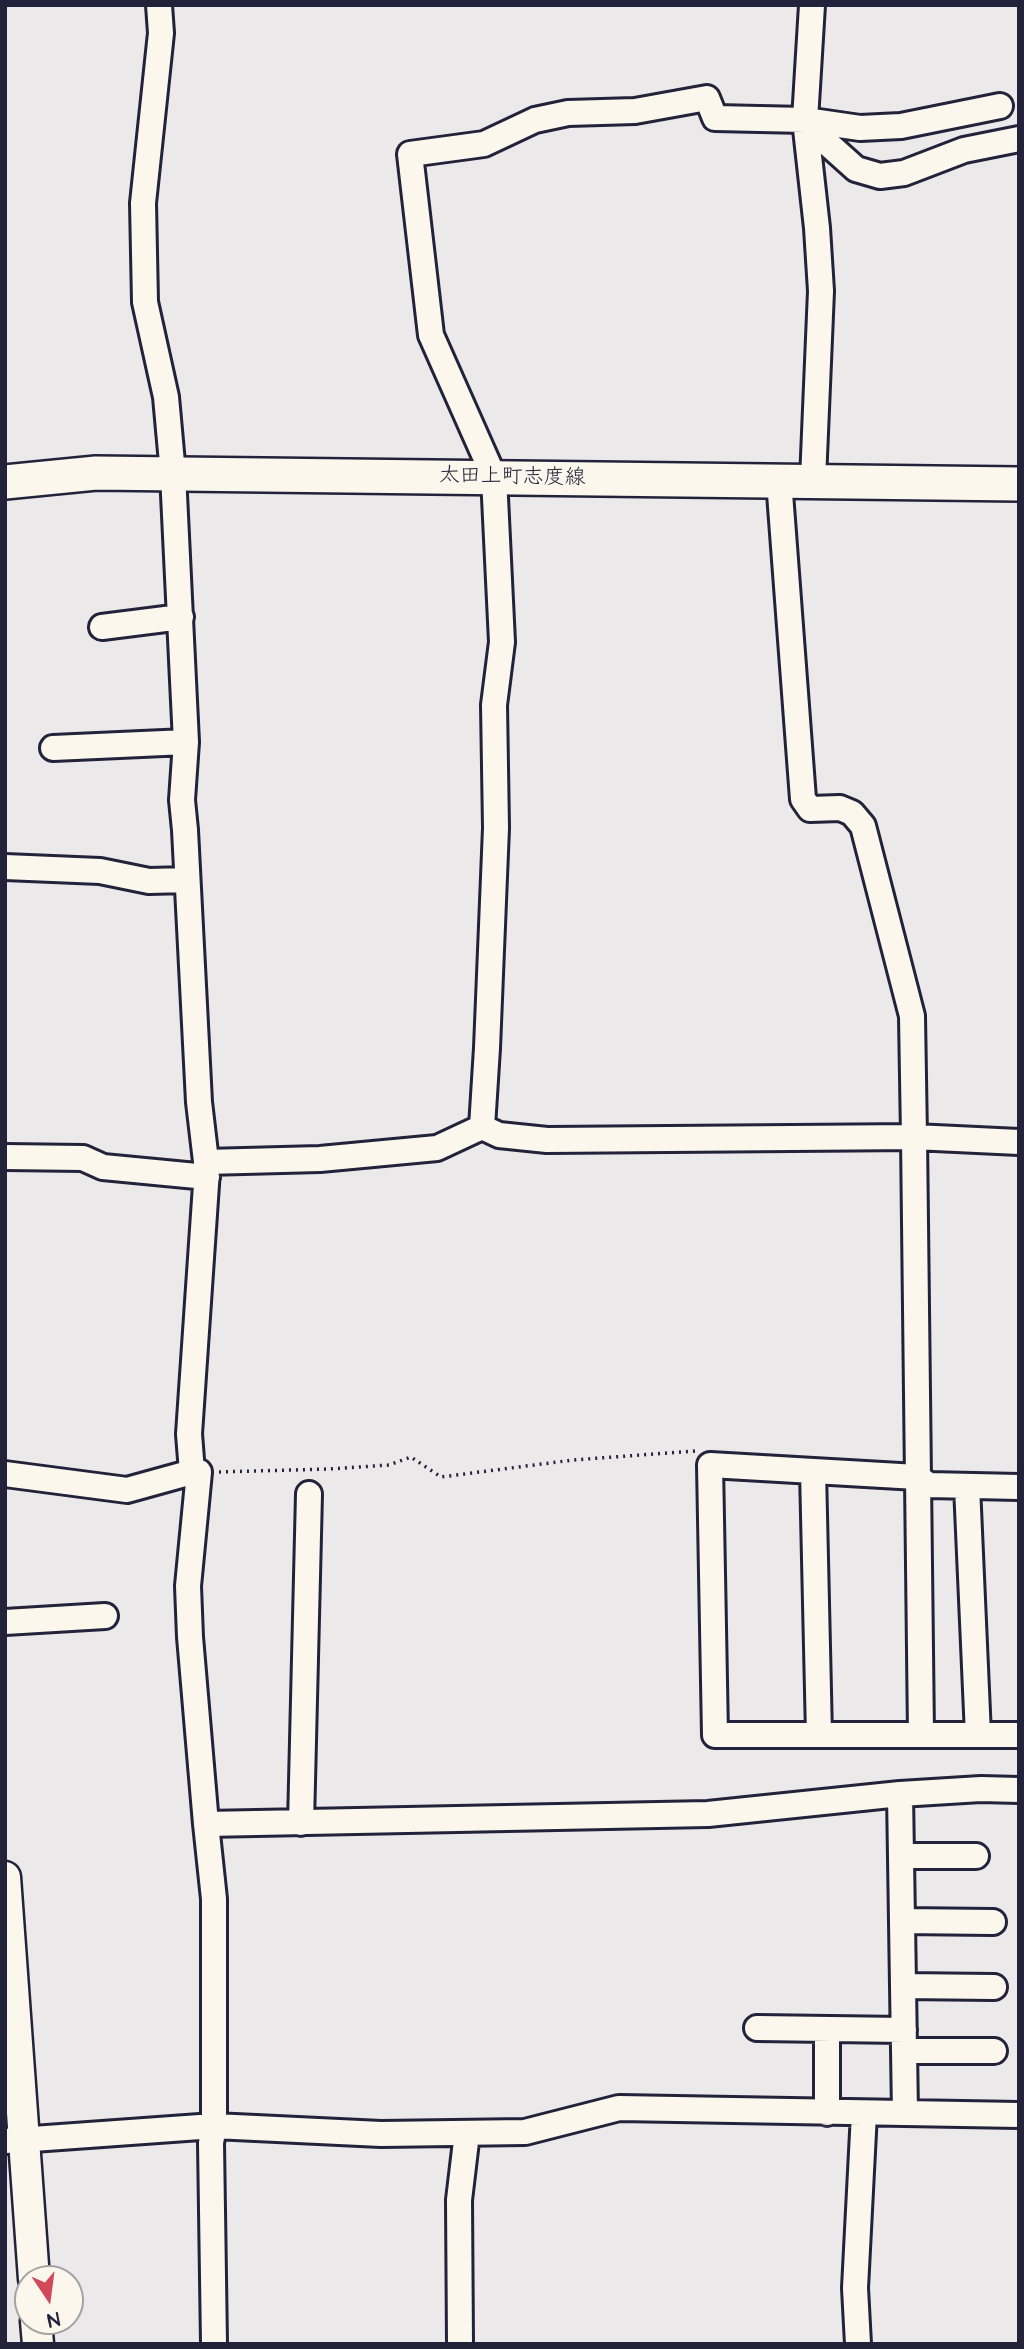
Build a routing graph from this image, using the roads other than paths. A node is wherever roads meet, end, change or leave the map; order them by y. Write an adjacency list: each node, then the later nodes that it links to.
1 (159, 5): 6 (street)
2 (812, 5): 4 (street)
3 (1000, 106): 4 (street)
4 (812, 127): 5 (street); 7 (street); 9 (street)
5 (1019, 139)
6 (173, 474): 7 (main road, 太田上町志度線); 10 (main road, 太田上町志度線); 12 (street)
7 (494, 477): 8 (main road, 太田上町志度線); 18 (street)
8 (779, 480): 9 (main road, 太田上町志度線); 19 (street)
9 (813, 480): 11 (main road, 太田上町志度線)
10 (5, 482)
11 (1019, 484)
12 (181, 617): 13 (street); 14 (street)
13 (102, 627)
14 (186, 742): 15 (street); 17 (street)
15 (53, 748)
16 (5, 867): 17 (street)
17 (187, 880): 22 (street)
18 (482, 1127): 19 (street); 22 (street)
19 (914, 1137): 20 (street); 26 (street)
20 (1019, 1142)
21 (5, 1157): 22 (street)
22 (206, 1169): 25 (street)
23 (813, 1471): 26 (street); 32 (street); 32 (street)
24 (199, 1472): 39 (street)
25 (5, 1474)
26 (917, 1477): 27 (street); 33 (street)
27 (967, 1486): 28 (street); 34 (street)
28 (1019, 1488)
29 (309, 1494): 38 (street)
30 (105, 1616): 31 (street)
31 (5, 1622)
32 (818, 1735): 33 (street)
33 (921, 1735): 34 (street)
34 (978, 1735): 35 (street)
35 (1019, 1735)
36 (1019, 1790): 37 (street)
37 (900, 1794): 38 (street); 40 (street)
38 (301, 1823): 39 (street)
39 (206, 1824): 55 (street)
40 (901, 1856): 41 (street); 43 (street)
41 (976, 1856)
42 (5, 1877): 57 (street)
43 (902, 1922): 44 (street); 45 (street)
44 (993, 1922)
45 (903, 1986): 46 (street); 49 (street)
46 (994, 1987)
47 (757, 2028): 48 (street)
48 (827, 2029): 49 (street); 51 (street)
49 (904, 2041): 50 (street); 53 (street)
50 (994, 2051)
51 (827, 2113): 52 (street); 56 (street)
52 (864, 2113): 53 (street); 61 (street)
53 (905, 2113): 54 (street)
54 (1019, 2115)
55 (214, 2126): 56 (street); 57 (street); 59 (street)
56 (467, 2133): 60 (street)
57 (15, 2141): 58 (street)
58 (31, 2265)
59 (214, 2344)
60 (460, 2344)
61 (859, 2344)

